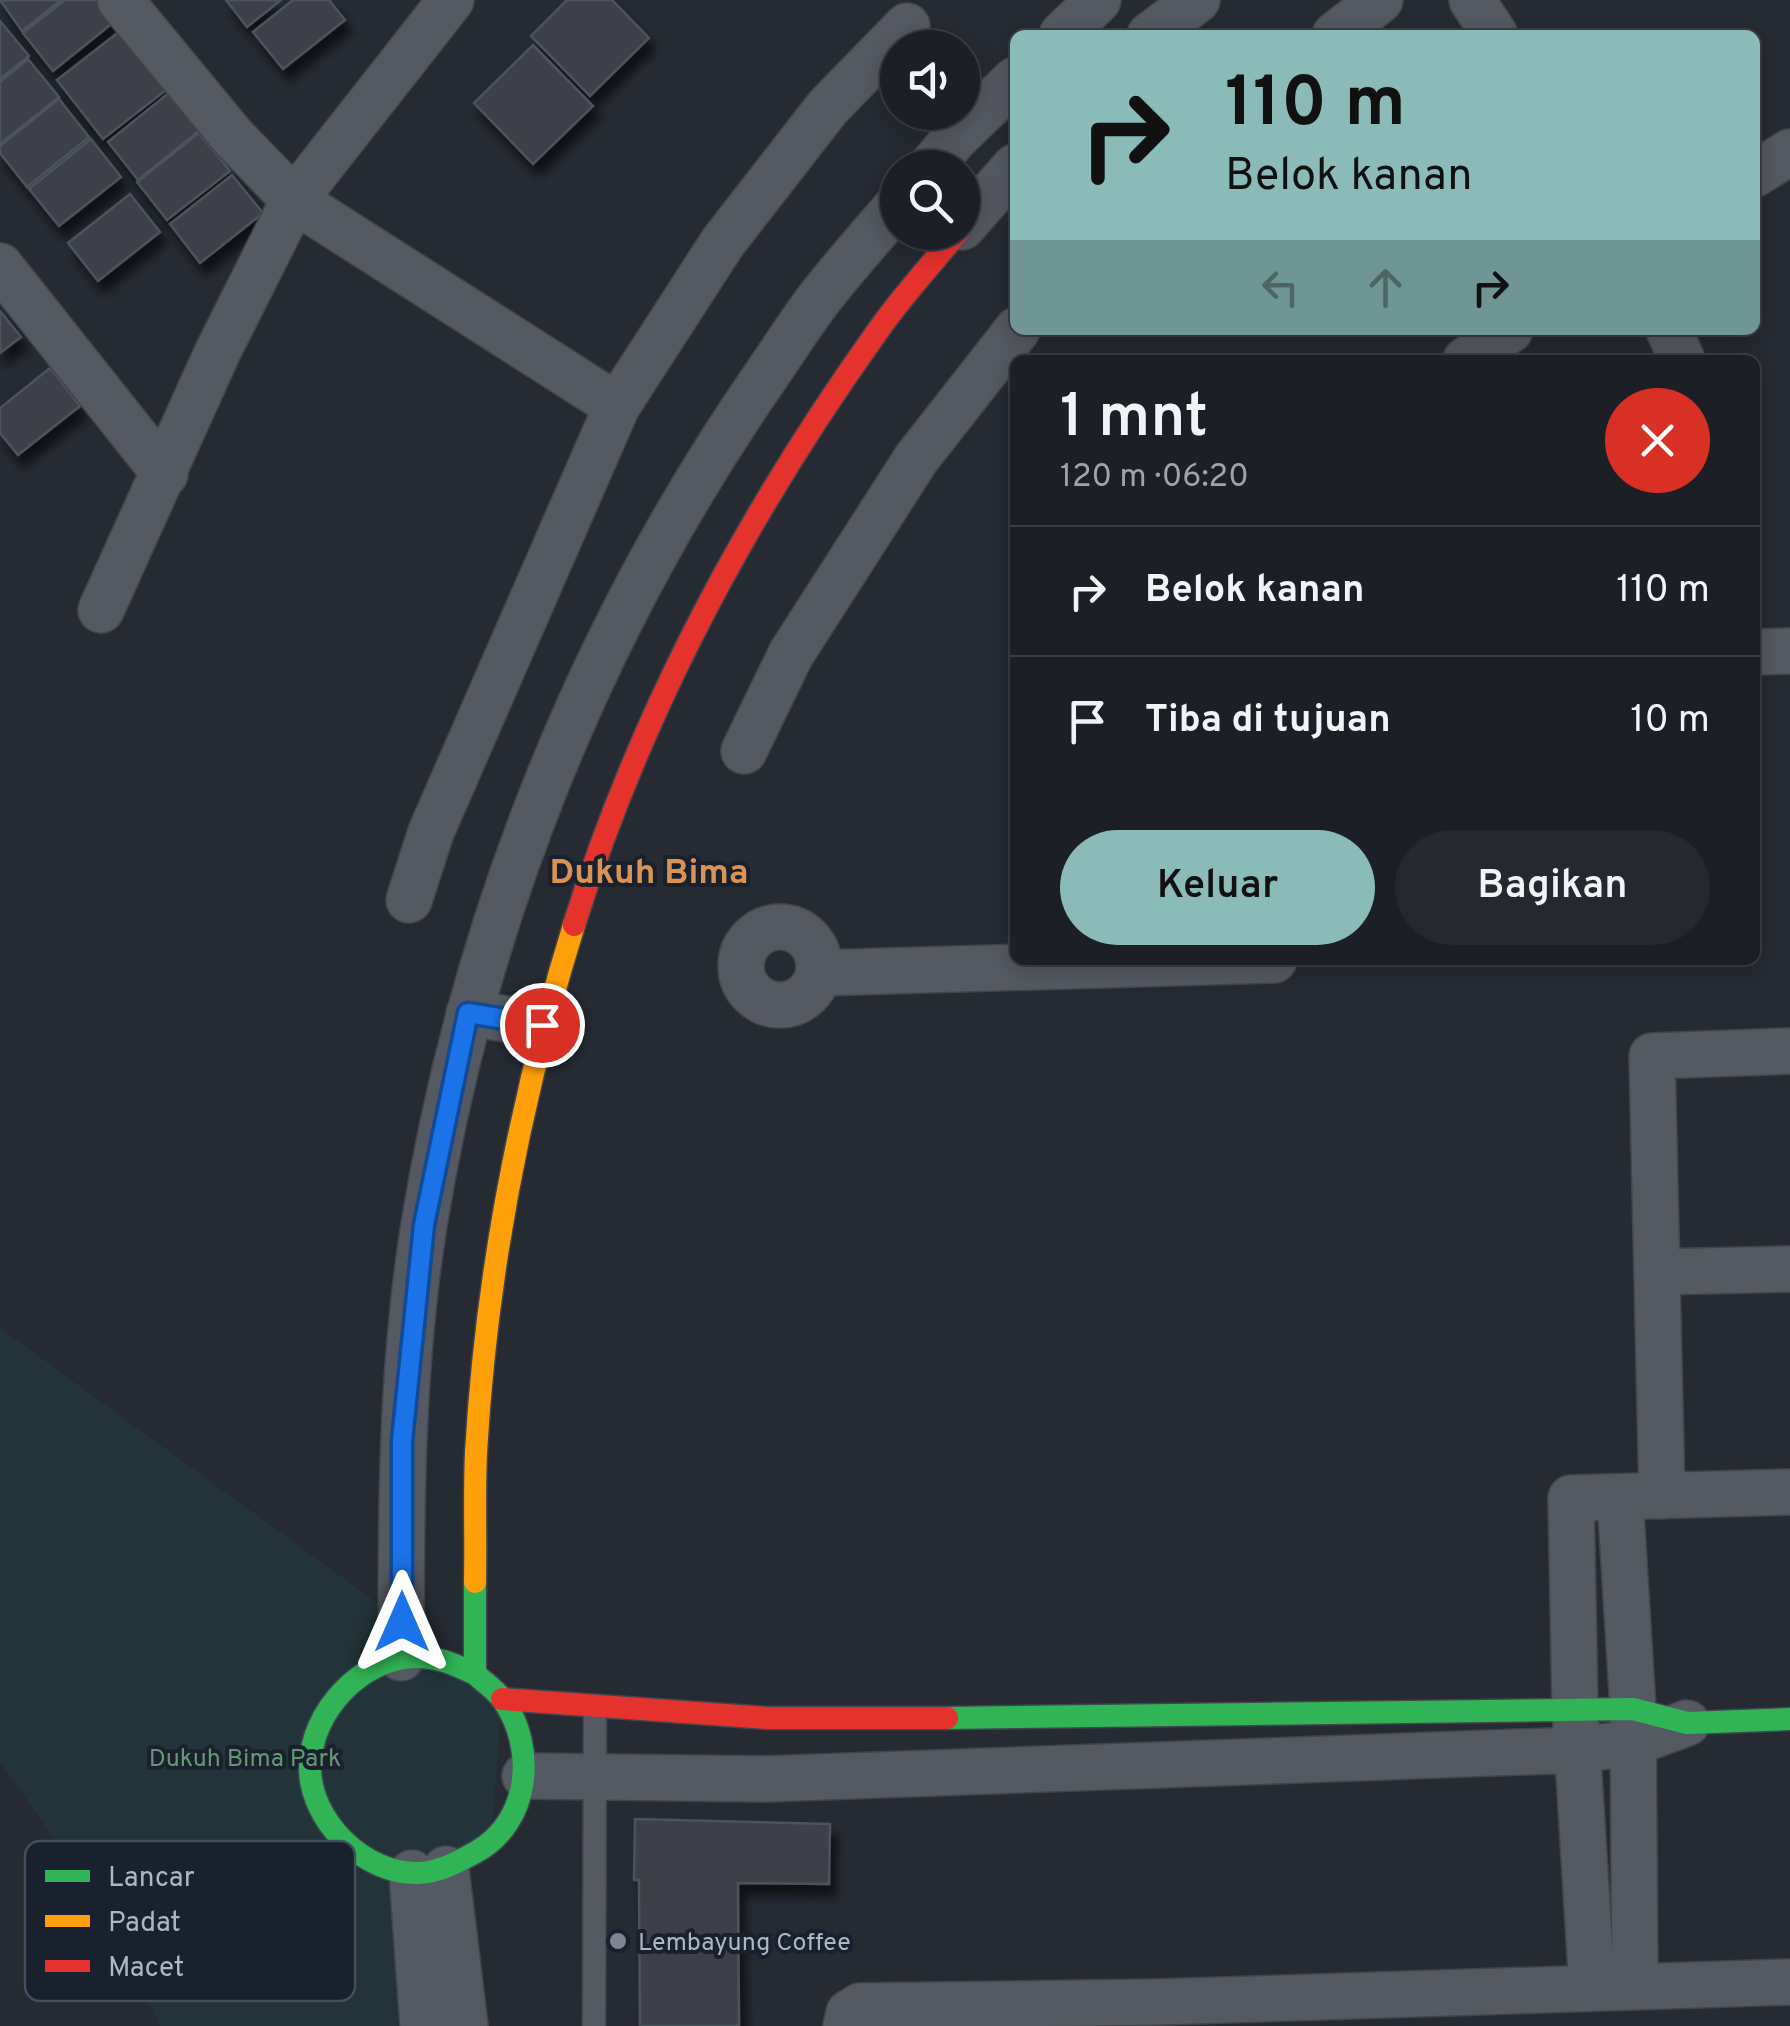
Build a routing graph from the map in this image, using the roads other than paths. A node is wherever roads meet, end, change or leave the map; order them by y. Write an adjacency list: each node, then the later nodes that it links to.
1 (120, 0): 18 (street)
2 (1100, 0): 8 (street); 9 (street)
3 (1197, 0): 10 (street)
4 (1380, 0): 11 (street)
5 (1472, 0): 12 (street)
6 (445, 3): 18 (street)
7 (907, 26): 26 (street)
8 (1067, 30)
9 (1127, 30)
10 (1157, 30)
11 (1342, 30)
12 (1492, 30)
13 (1010, 85): 14 (street)
14 (945, 150)
15 (1790, 152): 16 (street)
16 (1760, 171)
17 (1010, 172): 19 (street)
18 (294, 200): 26 (street); 27 (street)
19 (980, 207)
20 (880, 226): 35 (street)
21 (944, 250): 36 (street)
22 (0, 266): 27 (street)
23 (1013, 335): 31 (street)
24 (1503, 335): 25 (street)
25 (1473, 355)
26 (618, 406): 32 (street)
27 (165, 474): 28 (street)
28 (102, 610)
29 (1790, 651): 30 (street)
30 (1760, 652)
31 (744, 751)
32 (409, 900)
33 (1043, 965): 34 (street)
34 (819, 972)
35 (468, 1013): 36 (street); 42 (street)
36 (542, 1025): 43 (street)
37 (1790, 1051): 39 (street)
38 (1790, 1269): 39 (street)
39 (1657, 1272): 41 (street)
40 (1790, 1492): 41 (street)
41 (1641, 1496): 49 (street); 50 (street)
42 (402, 1658): 43 (street); 54 (street)
43 (475, 1674): 44 (street)
44 (502, 1699): 45 (street); 52 (street)
45 (595, 1706): 47 (street); 53 (lane)
46 (1790, 1718): 48 (street)
47 (838, 1719): 50 (street); 51 (street)
48 (1687, 1723): 49 (street)
49 (1633, 1726): 50 (street); 58 (street)
50 (1576, 1730): 51 (street); 58 (street)
51 (842, 1775): 53 (street)
52 (525, 1776): 53 (street); 56 (street)
53 (594, 1778): 61 (lane)
54 (346, 1841)
55 (355, 1850): 56 (street)
56 (429, 1871): 59 (street); 60 (street)
57 (1790, 1982): 58 (street)
58 (1618, 2000): 62 (street)
59 (423, 2026)
60 (465, 2026)
61 (594, 2026)
62 (846, 2026)

